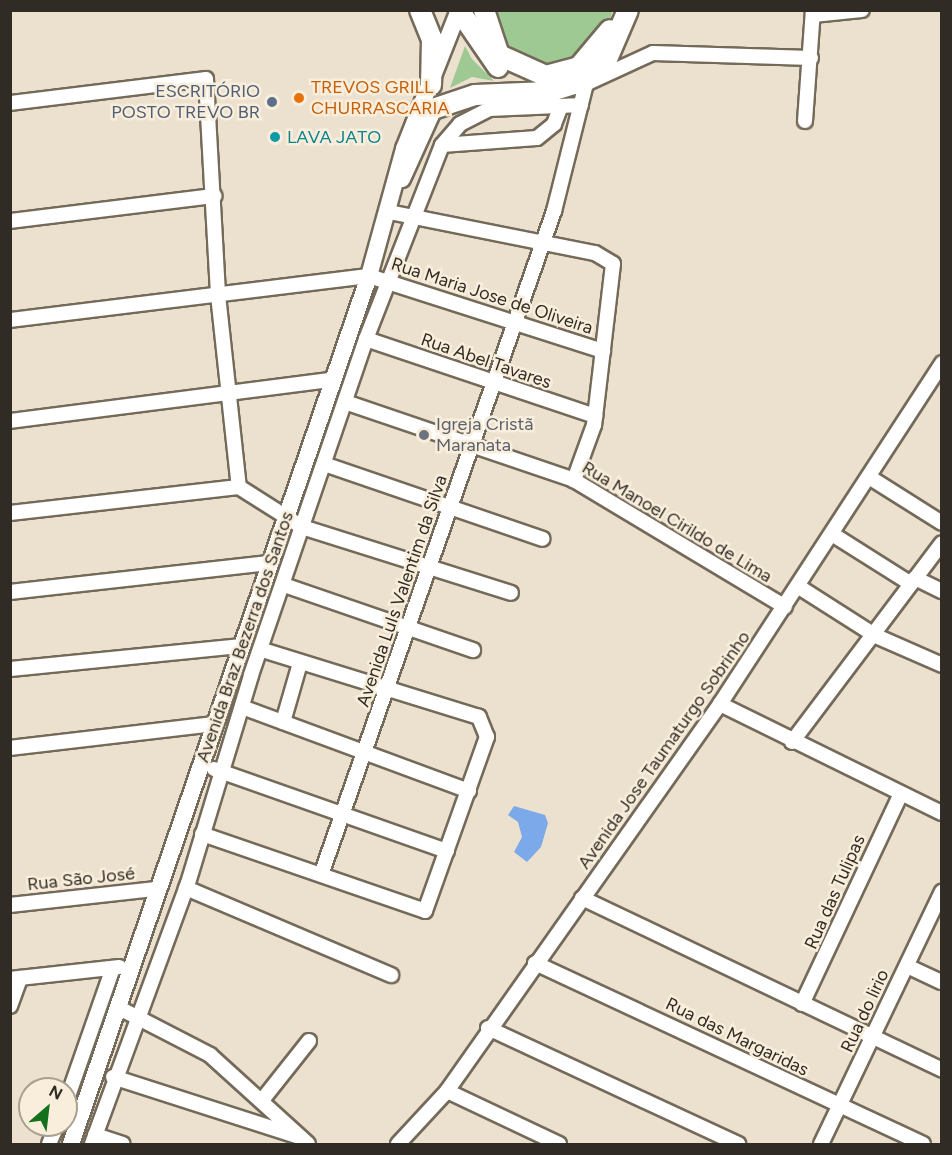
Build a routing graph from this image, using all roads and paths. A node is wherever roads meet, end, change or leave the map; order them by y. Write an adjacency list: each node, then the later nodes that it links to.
1 (420, 10): 10 (highway)
2 (484, 10): 3 (highway)
3 (617, 10)
4 (628, 10): 9 (highway)
5 (862, 10): 6 (street)
6 (813, 13): 8 (street)
7 (463, 14): 10 (main road); 11 (highway); 14 (main road)
8 (811, 58): 9 (street); 15 (street)
9 (586, 82): 11 (highway); 13 (street, Avenida LuIs Valentim da Silva)
10 (431, 85): 17 (main road)
11 (554, 99): 13 (street); 14 (highway); 16 (street); 16 (street)
12 (10, 103): 18 (street)
13 (581, 105): 22 (street, Avenida LuIs Valentim da Silva)
14 (433, 109): 17 (main road)
15 (805, 121)
16 (442, 145): 20 (street, Avenida Braz Bezerra dos Santos)
17 (398, 185): 19 (main road, Avenida Braz Bezerra dos Santos)
18 (214, 196): 21 (street); 25 (street)
19 (389, 212): 20 (street); 23 (main road, Avenida Braz Bezerra dos Santos)
20 (413, 216): 22 (street); 24 (street, Avenida Braz Bezerra dos Santos)
21 (10, 221)
22 (539, 244): 27 (street, Avenida LuIs Valentim da Silva); 29 (street)
23 (369, 276): 24 (street, Rua Maria Jose de Oliveira); 25 (street, Rua Maria Jose de Oliveira); 32 (main road, Avenida Braz Bezerra dos Santos)
24 (390, 279): 27 (street, Rua Maria Jose de Oliveira); 28 (street, Avenida Braz Bezerra dos Santos)
25 (218, 295): 26 (street, Rua Maria Jose de Oliveira); 34 (street)
26 (10, 320)
27 (511, 323): 29 (street, Rua Maria Jose de Oliveira); 33 (street, Avenida LuIs Valentim da Silva)
28 (366, 339): 30 (street, Avenida Braz Bezerra dos Santos); 33 (street, Rua Abel Tavares)
29 (603, 351): 36 (street)
30 (361, 353): 32 (street); 35 (street, Avenida Braz Bezerra dos Santos)
31 (942, 363): 40 (street, Avenida Jose Taumaturgo Sobrinho)
32 (333, 377): 34 (street); 45 (main road, Avenida Braz Bezerra dos Santos)
33 (491, 383): 36 (street, Rua Abel Tavares); 38 (street, Avenida LuIs Valentim da Silva)
34 (228, 393): 37 (street); 42 (street)
35 (345, 402): 38 (street, Rua Manoel Cirildo de Lima); 39 (street, Avenida Braz Bezerra dos Santos)
36 (595, 416): 41 (street)
37 (10, 421)
38 (471, 446): 41 (street, Rua Manoel Cirildo de Lima); 43 (street, Avenida LuIs Valentim da Silva)
39 (324, 464): 43 (street); 47 (street, Avenida Braz Bezerra dos Santos)
40 (869, 477): 46 (street); 48 (street, Avenida Jose Taumaturgo Sobrinho)
41 (574, 480): 59 (street, Rua Manoel Cirildo de Lima)
42 (239, 487): 44 (street); 45 (street)
43 (448, 505): 49 (street); 51 (street, Avenida LuIs Valentim da Silva)
44 (10, 513)
45 (283, 518): 47 (street); 52 (main road, Avenida Braz Bezerra dos Santos)
46 (942, 523)
47 (303, 527): 51 (street); 54 (street, Avenida Braz Bezerra dos Santos)
48 (832, 534): 53 (street); 55 (street, Avenida Jose Taumaturgo Sobrinho)
49 (543, 538)
50 (942, 543): 53 (street)
51 (429, 568): 58 (street); 61 (street, Avenida LuIs Valentim da Silva)
52 (266, 570): 57 (street); 60 (street); 63 (main road, Avenida Braz Bezerra dos Santos)
53 (913, 581): 56 (street); 62 (street)
54 (284, 585): 60 (street, Avenida Braz Bezerra dos Santos); 61 (street)
55 (800, 588): 59 (street, Avenida Jose Taumaturgo Sobrinho); 62 (street)
56 (942, 591)
57 (10, 592)
58 (511, 592)
59 (785, 607): 70 (street, Avenida Jose Taumaturgo Sobrinho)
60 (270, 623): 64 (street, Avenida Braz Bezerra dos Santos)
61 (409, 628): 65 (street); 69 (street, Avenida LuIs Valentim da Silva)
62 (876, 636): 67 (street); 74 (street)
63 (240, 646): 68 (street); 73 (main road, Avenida Braz Bezerra dos Santos)
64 (260, 650): 66 (street); 71 (street, Avenida Braz Bezerra dos Santos)
65 (473, 650)
66 (300, 663): 69 (street); 72 (street)
67 (942, 665)
68 (10, 669)
69 (388, 691): 76 (street, Avenida LuIs Valentim da Silva); 79 (street)
70 (720, 704): 74 (street); 90 (street, Avenida Jose Taumaturgo Sobrinho)
71 (242, 707): 72 (street); 78 (street, Avenida Braz Bezerra dos Santos)
72 (283, 722): 76 (street)
73 (214, 724): 75 (street); 77 (main road, Avenida Braz Bezerra dos Santos)
74 (792, 742): 80 (street)
75 (10, 748)
76 (365, 752): 79 (street); 81 (street, Avenida LuIs Valentim da Silva)
77 (200, 764): 78 (street); 85 (main road, Avenida Braz Bezerra dos Santos)
78 (220, 771): 81 (street); 83 (street, Avenida Braz Bezerra dos Santos)
79 (469, 791): 84 (street)
80 (901, 794): 82 (street); 99 (street, Rua das Tulipas)
81 (345, 813): 84 (street); 86 (street, Avenida LuIs Valentim da Silva)
82 (942, 813)
83 (202, 834): 86 (street); 87 (street, Avenida Braz Bezerra dos Santos)
84 (447, 851): 86 (street)
85 (162, 871): 87 (street); 88 (main road, Avenida Braz Bezerra dos Santos)
86 (322, 872)
87 (187, 886): 96 (street); 101 (street, Avenida Braz Bezerra dos Santos)
88 (156, 889): 91 (street, Rua São José); 93 (main road, Avenida Braz Bezerra dos Santos)
89 (941, 894): 94 (street, Rua do lirio)
90 (582, 898): 92 (street, Avenida Jose Taumaturgo Sobrinho); 99 (street)
91 (10, 904)
92 (535, 963): 102 (street, Avenida Jose Taumaturgo Sobrinho); 110 (street, Rua das Margaridas)
93 (133, 965): 95 (street); 101 (main road, Avenida Braz Bezerra dos Santos)
94 (907, 966): 98 (street); 103 (street, Rua do lirio)
95 (113, 968): 97 (street); 106 (street)
96 (391, 975)
97 (15, 978): 100 (street)
98 (942, 982)
99 (802, 1004): 103 (street)
100 (10, 1006)
101 (128, 1011): 107 (street, Avenida Braz Bezerra dos Santos); 109 (street); 111 (main road, Avenida Braz Bezerra dos Santos)
102 (488, 1028): 108 (street, Avenida Jose Taumaturgo Sobrinho); 117 (street)
103 (873, 1038): 105 (street); 110 (street, Rua do lirio)
104 (309, 1041): 109 (street)
105 (942, 1070)
106 (75, 1077)
107 (113, 1077): 112 (street, Avenida Braz Bezerra dos Santos); 113 (street)
108 (447, 1092): 115 (street, Avenida Jose Taumaturgo Sobrinho); 116 (street)
109 (262, 1098): 113 (street)
110 (840, 1106): 118 (street, Rua do lirio); 119 (street, Rua das Margaridas)
111 (78, 1109)
112 (94, 1140): 114 (street)
113 (304, 1141)
114 (123, 1144)
115 (398, 1144)
116 (559, 1144)
117 (738, 1144)
118 (821, 1144)
119 (923, 1144)

